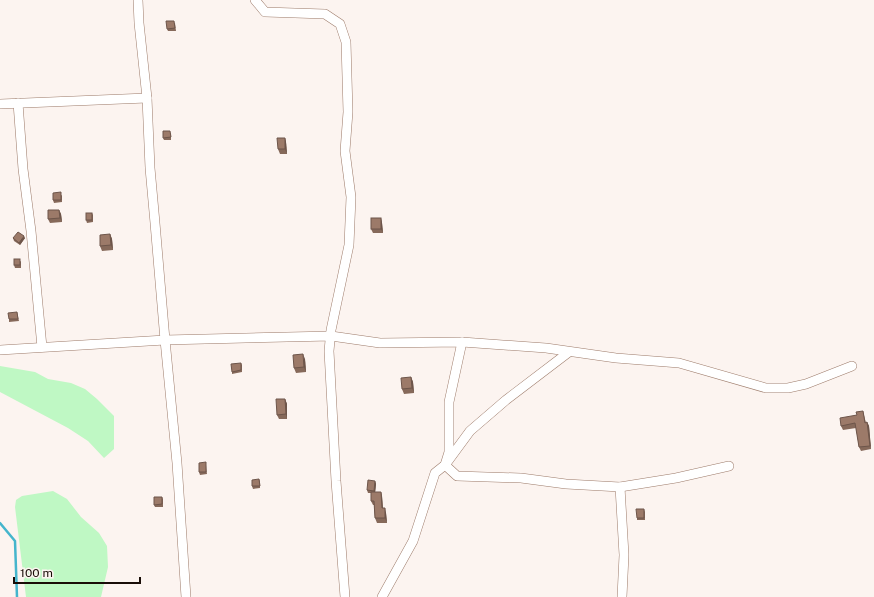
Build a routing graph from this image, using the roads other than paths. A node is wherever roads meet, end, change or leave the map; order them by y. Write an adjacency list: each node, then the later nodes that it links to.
1 (138, 0): 3 (street)
2 (255, 0): 6 (street)
3 (147, 98): 4 (street); 7 (street)
4 (18, 103): 5 (street); 9 (street)
5 (0, 104)
6 (331, 336): 7 (street); 8 (street); 17 (street)
7 (165, 340): 9 (street); 16 (street)
8 (462, 342): 11 (street); 13 (street)
9 (42, 347): 10 (street)
10 (0, 350)
11 (569, 352): 12 (street); 13 (street)
12 (852, 366)
13 (445, 465): 15 (street); 18 (street)
14 (729, 466): 15 (street)
15 (620, 487): 19 (street)
16 (186, 597)
17 (344, 597)
18 (382, 597)
19 (622, 597)

